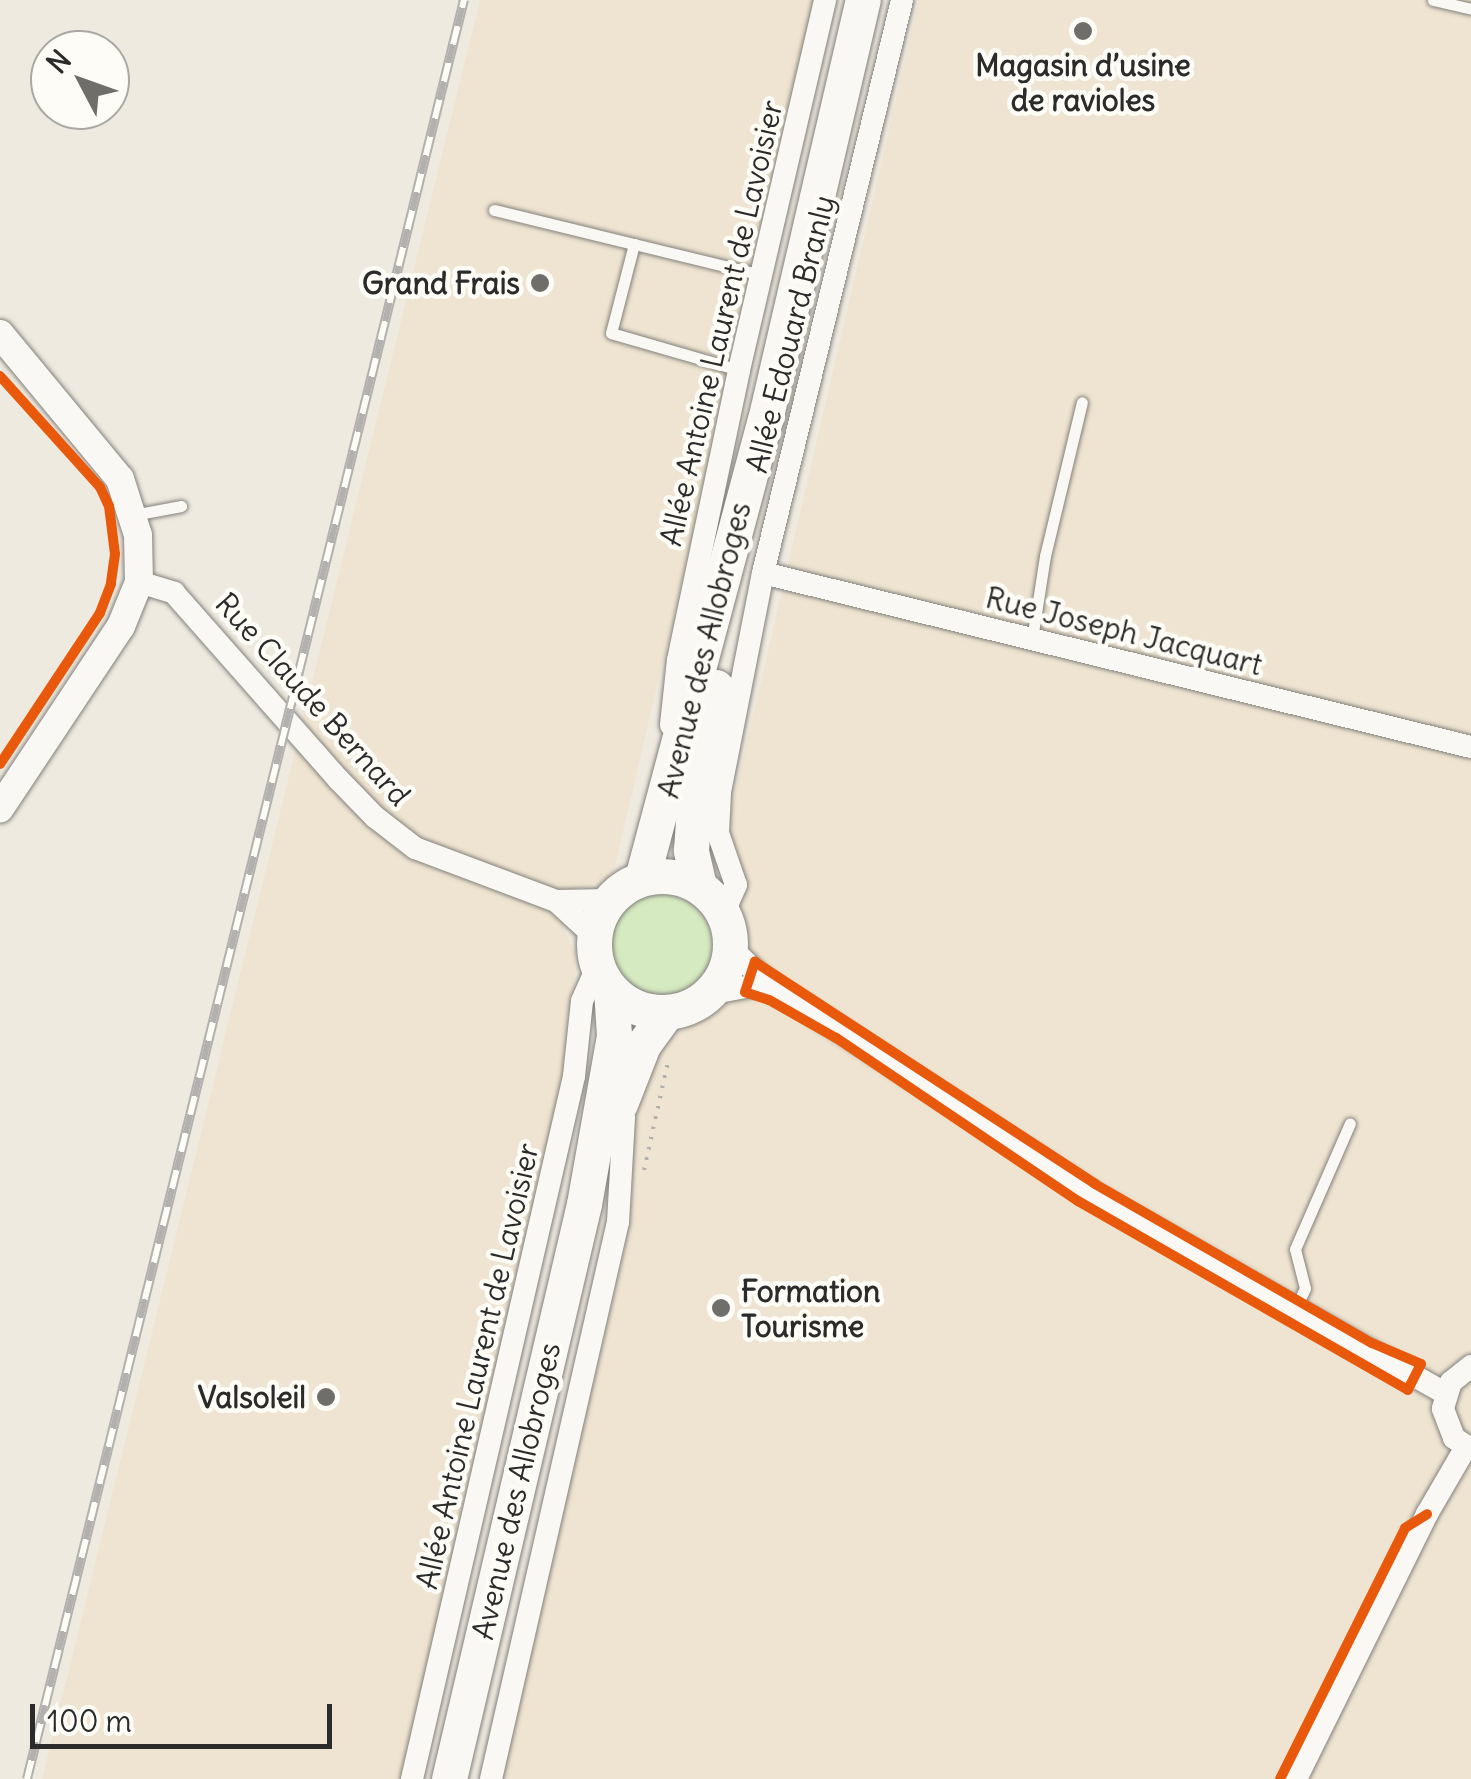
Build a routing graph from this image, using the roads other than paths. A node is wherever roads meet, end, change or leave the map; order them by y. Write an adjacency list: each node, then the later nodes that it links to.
1 (825, 0): 8 (street, Allée Antoine Laurent de Lavoisier)
2 (863, 0): 12 (main road, Avenue des Allobroges)
3 (902, 0): 15 (street, Allée Edouard Branly)
4 (1433, 0): 5 (lane)
5 (1471, 9)
6 (494, 210): 7 (lane)
7 (634, 244): 8 (lane); 10 (lane)
8 (762, 275): 10 (street, Allée Antoine Laurent de Lavoisier)
9 (0, 334): 14 (street)
10 (739, 370): 18 (street, Allée Antoine Laurent de Lavoisier)
11 (1082, 402): 17 (lane)
12 (764, 420): 18 (main road, Avenue des Allobroges); 20 (main road, Avenue des Allobroges)
13 (180, 506): 14 (lane)
14 (133, 515): 16 (street)
15 (763, 573): 17 (street, Rue Joseph Jacquart); 26 (street, Allée Edouard Branly)
16 (139, 582): 21 (street); 25 (street, Rue Claude Bernard)
17 (1032, 639): 19 (street, Rue Joseph Jacquart)
18 (685, 674): 20 (main road, Avenue des Allobroges)
19 (1471, 746)
20 (688, 772): 22 (main road, Avenue des Allobroges); 23 (main road, Avenue des Allobroges)
21 (0, 808)
22 (642, 878): 23 (main road); 24 (main road)
23 (698, 886): 26 (main road)
24 (609, 900): 25 (street, Rue Claude Bernard); 27 (main road)
25 (556, 902): 27 (street, Rue Claude Bernard)
26 (727, 931): 28 (street); 29 (main road)
27 (601, 964): 30 (main road); 33 (main road, Avenue des Allobroges); 38 (street, Allée Antoine Laurent de Lavoisier)
28 (767, 983): 29 (street); 34 (street)
29 (708, 994): 30 (main road)
30 (669, 1029): 31 (main road, Avenue des Allobroges)
31 (619, 1108): 33 (main road, Avenue des Allobroges); 40 (street)
32 (1350, 1122): 34 (lane)
33 (584, 1204): 39 (main road, Avenue des Allobroges)
34 (1294, 1312): 36 (street)
35 (1471, 1366): 36 (street)
36 (1446, 1393): 37 (street)
37 (1469, 1448): 41 (street)
38 (412, 1779)
39 (449, 1779)
40 (491, 1779)
41 (1296, 1779)

